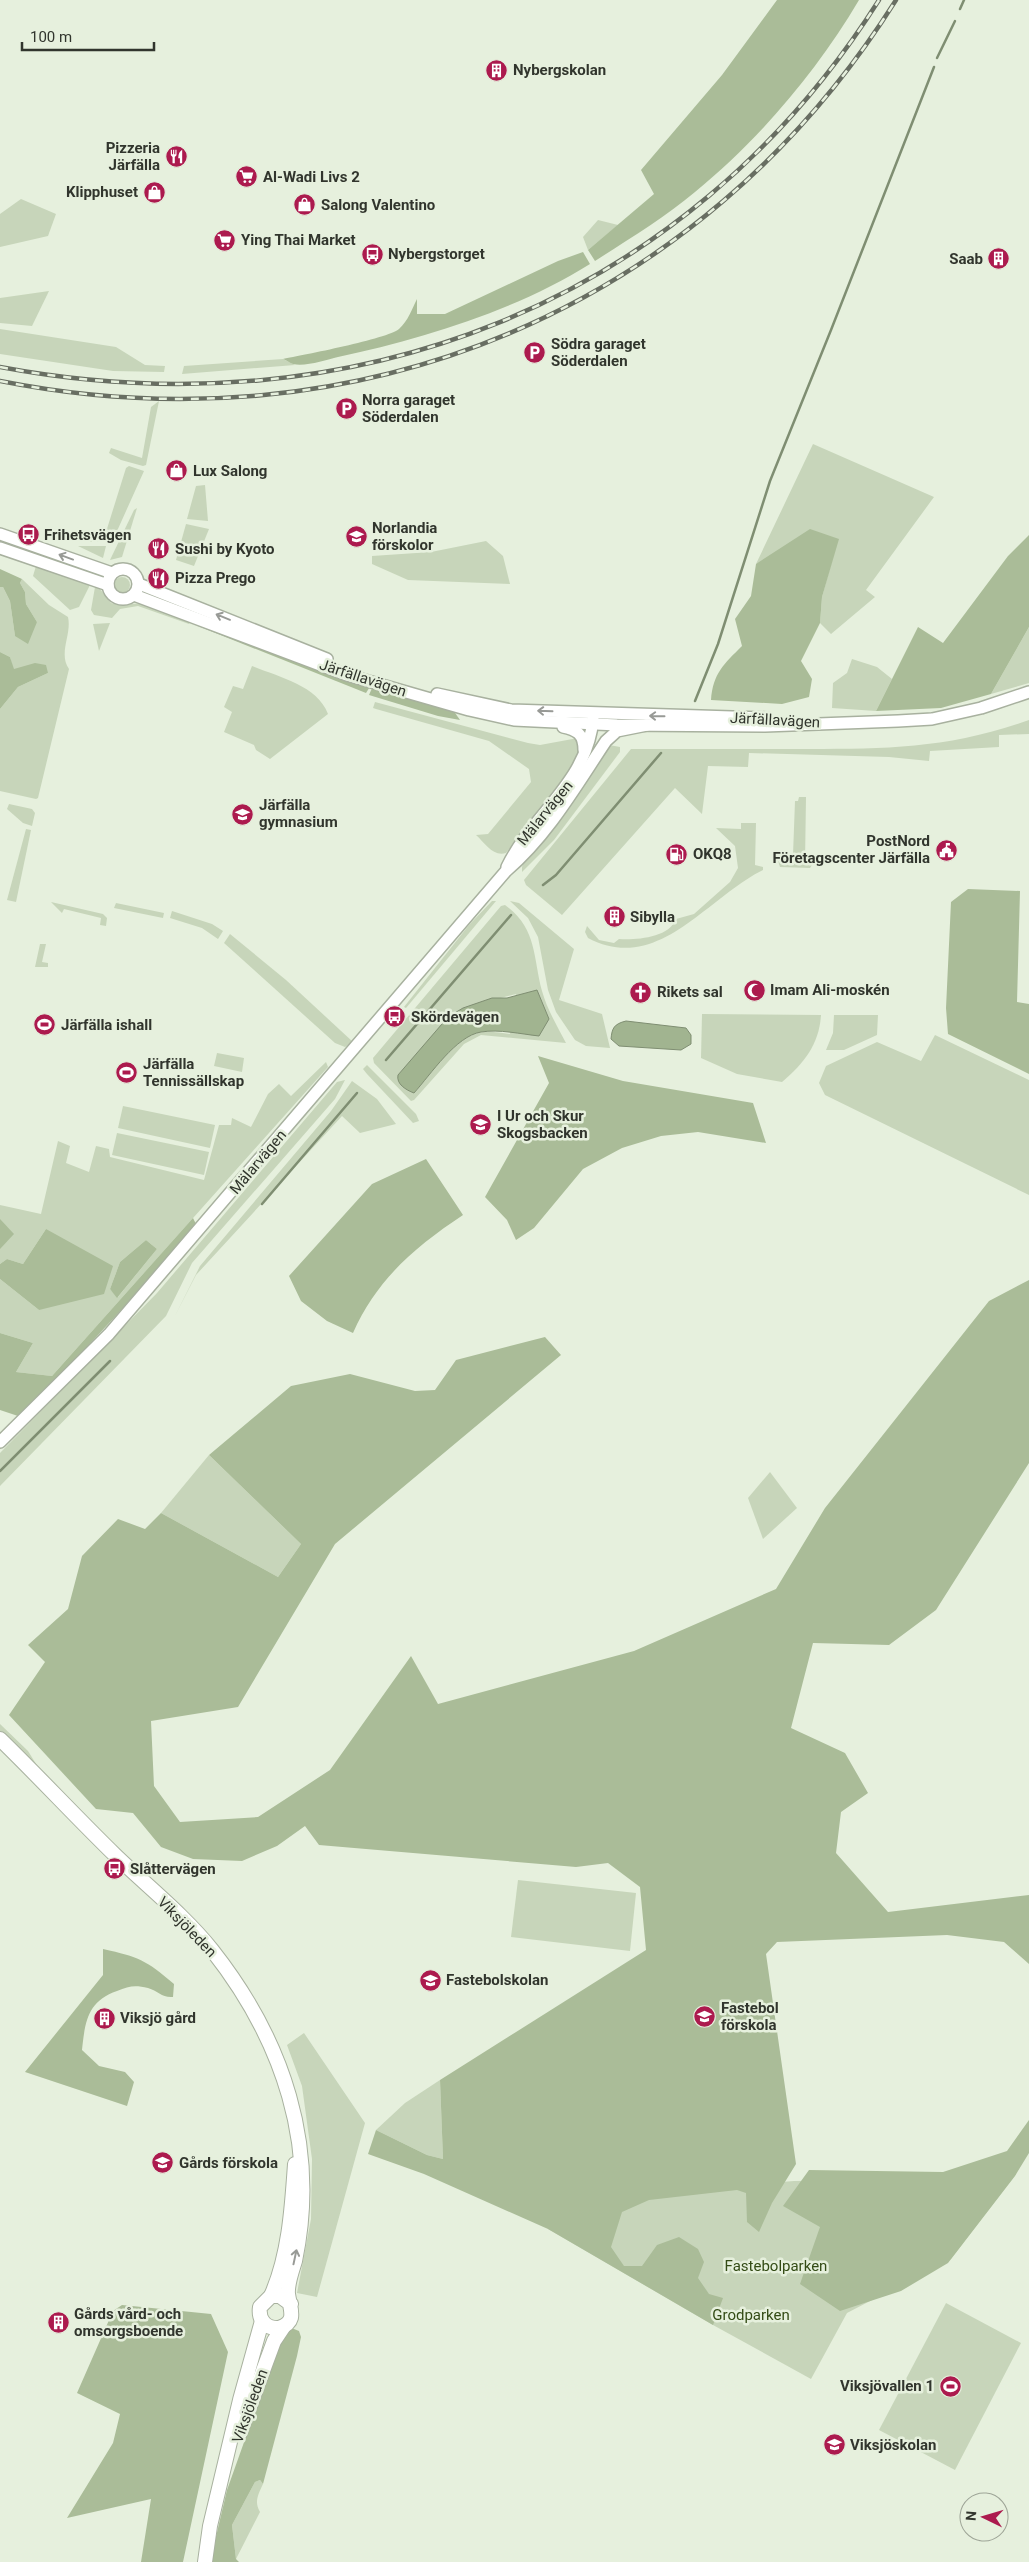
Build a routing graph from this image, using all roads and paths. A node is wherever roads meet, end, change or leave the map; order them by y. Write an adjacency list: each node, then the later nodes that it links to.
1 (0, 534): 3 (street, one-way to 1)
2 (0, 548): 4 (street)
3 (112, 574): 4 (street); 5 (street)
4 (108, 585): 5 (street)
5 (137, 589): 7 (street, Järfällavägen, one-way to 5); 8 (street, Järfällavägen)
6 (1029, 692): 9 (street, Järfällavägen)
7 (597, 719): 8 (street, Järfällavägen); 9 (street, Järfällavägen, one-way to 7); 10 (street, Järfällavägen); 11 (street)
8 (549, 723): 11 (street)
9 (828, 723): 10 (street, Järfällavägen)
10 (647, 725): 11 (street, Järfällavägen)
11 (586, 760): 12 (street, Mälarvägen)
12 (0, 1442)
13 (0, 1740): 15 (main road, Viksjöleden)
14 (0, 1744): 15 (main road, Viksjöleden)
15 (16, 1755): 16 (main road, Viksjöleden)
16 (297, 2139): 17 (main road, Viksjöleden); 18 (main road, Viksjöleden, one-way to 16)
17 (270, 2296): 18 (main road); 19 (main road)
18 (291, 2304): 20 (main road)
19 (262, 2321): 20 (main road); 21 (main road, Viksjöleden)
20 (284, 2326): 21 (main road, Viksjöleden)
21 (220, 2488): 22 (main road, Viksjöleden)
22 (205, 2562)

